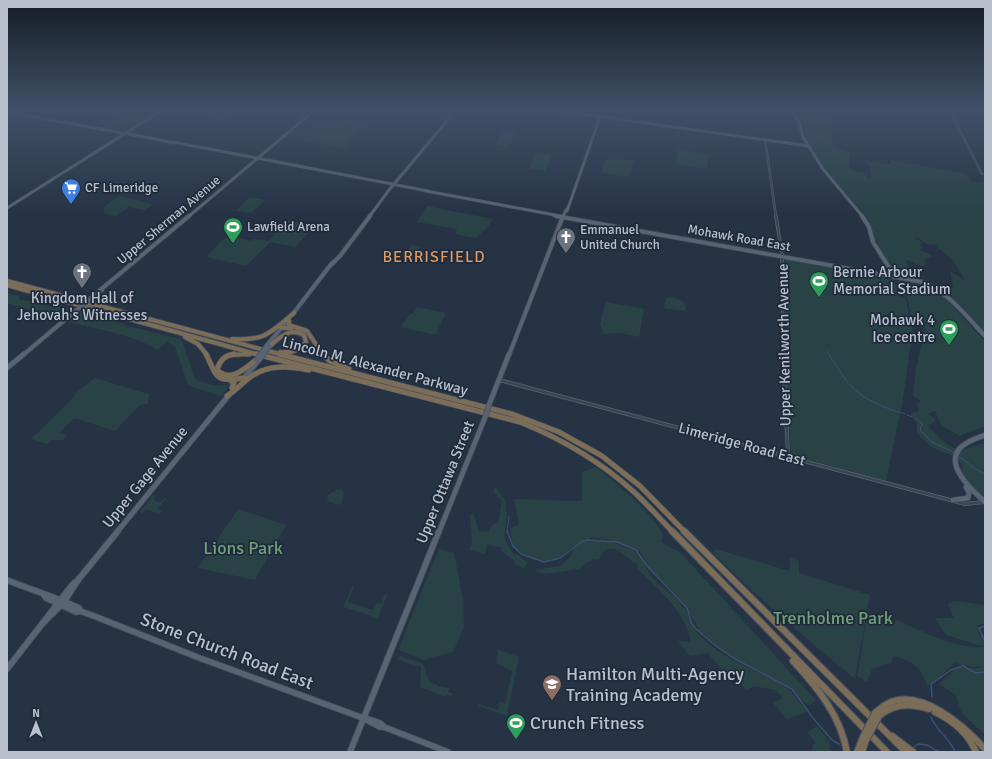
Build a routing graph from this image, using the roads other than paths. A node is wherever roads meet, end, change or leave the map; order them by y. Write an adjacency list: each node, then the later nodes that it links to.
1 (107, 144): 14 (main road)
2 (108, 144): 14 (main road)
3 (186, 144): 11 (main road, Mohawk Road East)
4 (274, 144): 11 (main road, Upper Sherman Avenue)
5 (428, 144): 13 (main road, Upper Gage Avenue)
6 (591, 144): 15 (main road, Upper Ottawa Street)
7 (766, 144): 16 (street, Upper Kenilworth Avenue)
8 (799, 144): 10 (main road)
9 (967, 144): 12 (street)
10 (809, 146): 17 (main road)
11 (257, 158): 13 (main road, Mohawk Road East); 30 (main road, Upper Sherman Avenue, bridge)
12 (982, 174)
13 (395, 184): 15 (main road, Mohawk Road East); 20 (main road, Upper Gage Avenue)
14 (8, 209)
15 (563, 218): 16 (main road, Mohawk Road East); 35 (main road, Upper Ottawa Street)
16 (782, 256): 17 (main road, Mohawk Road East); 39 (street, Upper Kenilworth Avenue)
17 (895, 277): 25 (main road, Mohawk Road East)
18 (7, 281): 23 (highway, Lincoln M. Alexander Parkway)
19 (7, 285): 23 (highway, Lincoln M. Alexander Parkway)
20 (294, 313): 21 (main road, Upper Gage Avenue); 23 (highway)
21 (290, 319): 22 (main road, Upper Gage Avenue); 24 (highway)
22 (282, 328): 24 (highway); 27 (main road, Upper Gage Avenue)
23 (175, 329): 26 (highway, Lincoln M. Alexander Parkway); 28 (highway, Lincoln M. Alexander Parkway); 33 (highway)
24 (302, 329): 31 (highway)
25 (985, 336)
26 (250, 346): 27 (highway); 31 (highway, Lincoln M. Alexander Parkway)
27 (268, 346): 29 (main road, Upper Gage Avenue, bridge)
28 (268, 357): 29 (highway); 34 (highway, Lincoln M. Alexander Parkway)
29 (257, 360): 32 (main road, Upper Gage Avenue)
30 (7, 368)
31 (359, 374): 47 (highway, Lincoln M. Alexander Parkway)
32 (242, 379): 33 (highway); 36 (main road, Upper Gage Avenue)
33 (230, 380): 36 (highway)
34 (359, 380): 37 (highway); 45 (highway, Lincoln M. Alexander Parkway)
35 (499, 380): 39 (street, Limeridge Road East); 49 (main road, Upper Ottawa Street, bridge)
36 (232, 390): 37 (main road, Upper Gage Avenue)
37 (227, 396): 44 (main road, Upper Gage Avenue)
38 (985, 435): 40 (main road)
39 (788, 456): 41 (street, Limeridge Road East)
40 (965, 483): 41 (main road); 42 (main road)
41 (953, 500): 42 (street, Limeridge Road East)
42 (985, 502)
43 (7, 580): 44 (main road, Stone Church Road East)
44 (60, 602): 46 (main road, Upper Gage Avenue); 49 (main road, Stone Church Road East)
45 (768, 630): 54 (highway); 57 (highway)
46 (7, 669)
47 (866, 713): 58 (highway); 59 (highway)
48 (877, 714): 50 (highway, bridge); 51 (highway); 60 (highway)
49 (363, 718): 52 (main road, Upper Ottawa Street); 53 (main road, Stone Church Road East)
50 (864, 738): 55 (highway); 56 (highway)
51 (985, 749)
52 (350, 752)
53 (448, 752)
54 (847, 752)
55 (857, 752)
56 (862, 752)
57 (887, 752)
58 (906, 752)
59 (913, 752)
60 (976, 752)

